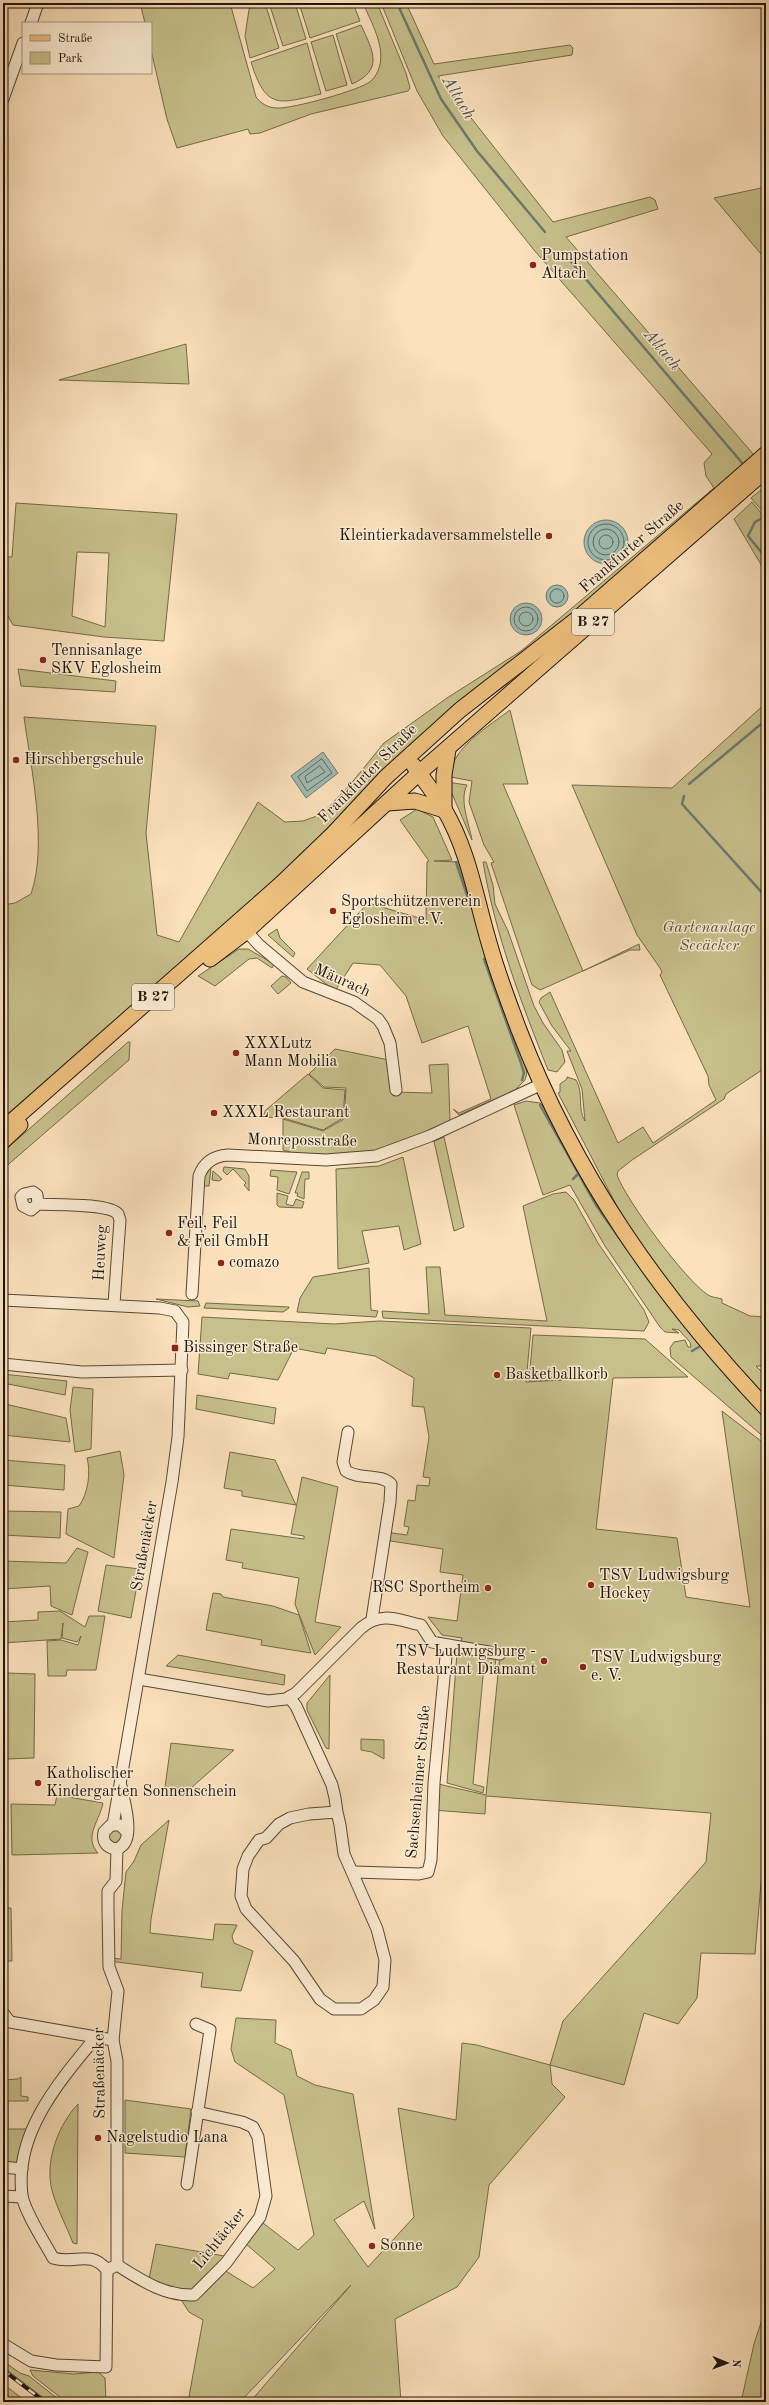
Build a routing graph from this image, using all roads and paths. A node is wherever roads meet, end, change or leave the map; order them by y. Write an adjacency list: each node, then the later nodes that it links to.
1 (38, 3): 2 (street)
2 (30, 22)
3 (22, 46): 4 (street)
4 (4, 93)
5 (766, 454): 8 (main road, Frankfurter Straße / B 27)
6 (766, 470): 7 (main road, Frankfurter Straße / B 27)
7 (448, 750): 9 (main road, Frankfurter Straße / B 27); 11 (main road)
8 (407, 758): 9 (main road); 12 (main road, Frankfurter Straße / B 27)
9 (419, 773): 10 (main road, Frankfurter Straße / B 27); 11 (main road)
10 (387, 803): 11 (main road); 12 (main road, Frankfurter Straße / B 27)
11 (444, 810): 13 (main road)
12 (243, 927): 14 (street, Mäurach); 15 (main road, Frankfurter Straße / B 27); 16 (main road, Frankfurter Straße / B 27)
13 (542, 1084): 18 (street, Monreposstraße); 23 (main road)
14 (396, 1090)
15 (3, 1129)
16 (3, 1141)
17 (38, 1204): 20 (street, Heuweg)
18 (192, 1294)
19 (3, 1300): 20 (street)
20 (114, 1304): 22 (street, Straßenäcker)
21 (3, 1364): 22 (street)
22 (182, 1370): 28 (street, Straßenäcker)
23 (766, 1408)
24 (348, 1432): 25 (street)
25 (372, 1619): 26 (street); 29 (street)
26 (447, 1646): 27 (street); 35 (street, Sachsenheimer Straße)
27 (500, 1654)
28 (139, 1678): 29 (street); 30 (street, Straßenäcker)
29 (289, 1697): 31 (street)
30 (120, 1782): 32 (street, Straßenäcker); 33 (street, Straßenäcker)
31 (337, 1812): 35 (street); 35 (street)
32 (113, 1825): 33 (street); 34 (street, Straßenäcker)
33 (127, 1832): 34 (street)
34 (117, 1849): 39 (street, Straßenäcker)
35 (354, 1872)
36 (3, 2013): 38 (street)
37 (196, 2024): 40 (street)
38 (96, 2037): 39 (street); 42 (street)
39 (113, 2040): 46 (street, Straßenäcker)
40 (197, 2112): 43 (street); 46 (street, Lichtäcker)
41 (3, 2167): 42 (street)
42 (22, 2169): 45 (street)
43 (187, 2184)
44 (3, 2196): 45 (street)
45 (22, 2197): 46 (street)
46 (112, 2267): 47 (street, Straßenäcker)
47 (3, 2344)

